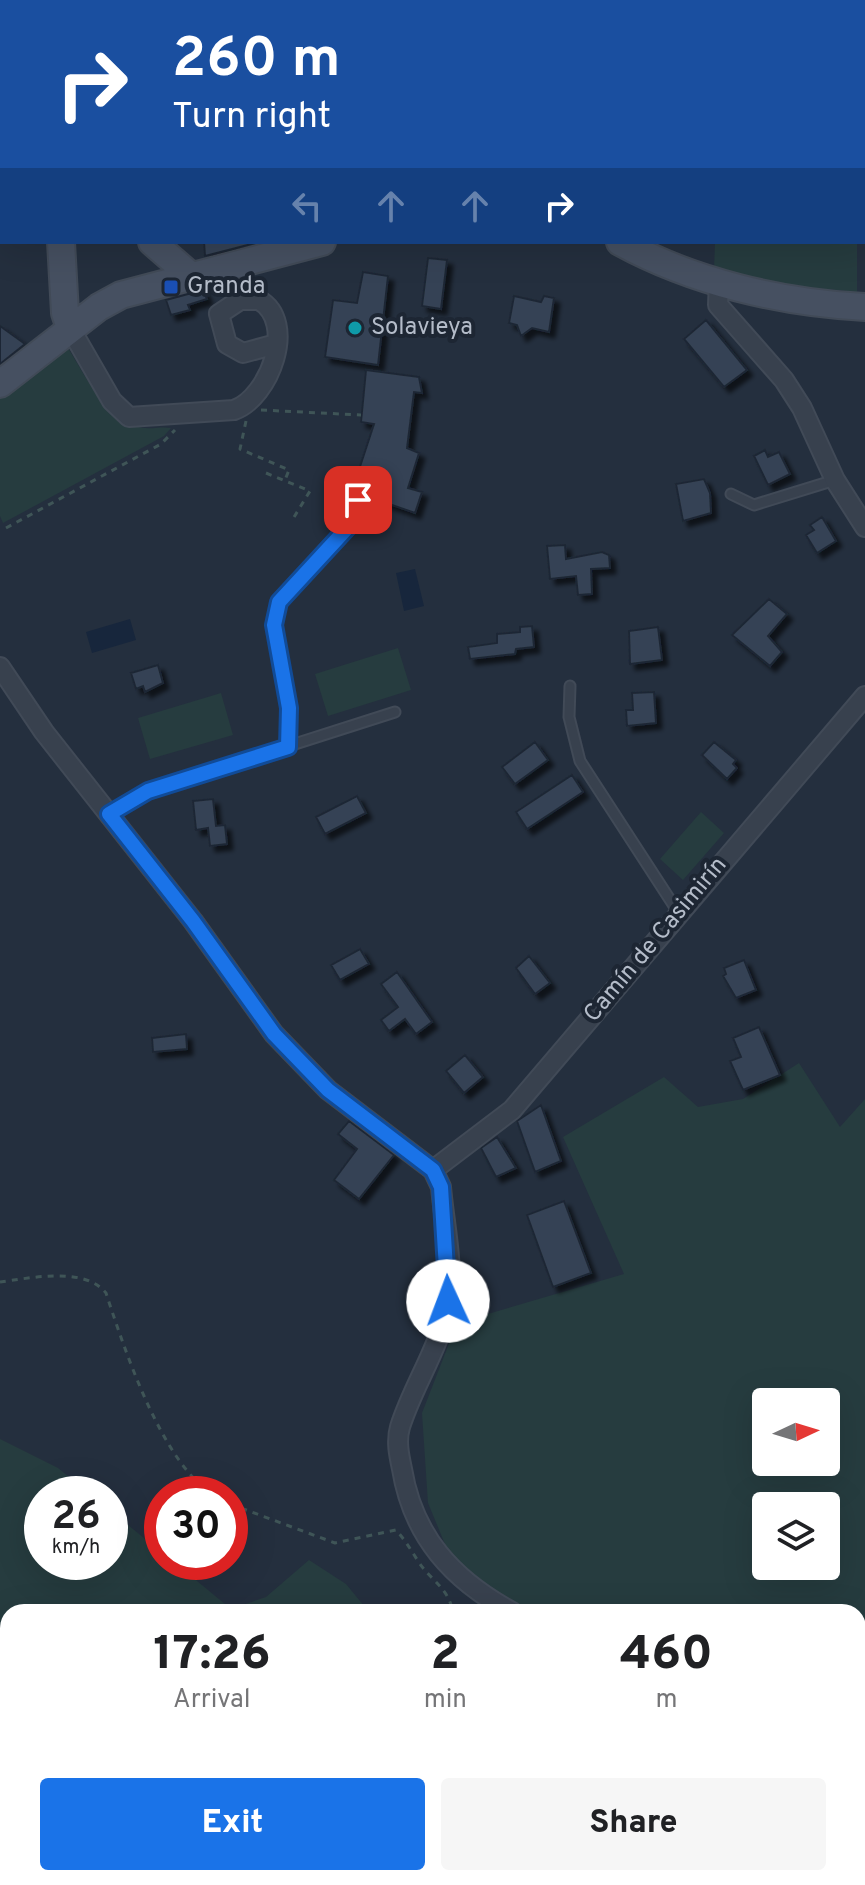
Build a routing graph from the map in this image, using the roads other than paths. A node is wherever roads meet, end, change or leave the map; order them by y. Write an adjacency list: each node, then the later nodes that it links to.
1 (154, 244): 5 (street)
2 (312, 244): 5 (street)
3 (624, 244): 6 (street)
4 (61, 254): 7 (street); 9 (street)
5 (176, 272): 7 (street)
6 (719, 281): 8 (street); 12 (street)
7 (99, 307): 9 (street)
8 (865, 307)
9 (70, 328): 10 (street); 11 (street)
10 (276, 344)
11 (0, 384)
12 (835, 480): 13 (lane); 15 (street)
13 (731, 494)
14 (358, 500): 20 (lane)
15 (865, 527)
16 (0, 667): 21 (street)
17 (570, 686): 22 (lane)
18 (865, 696): 22 (street, Camín de Casimirín)
19 (395, 712): 20 (lane)
20 (288, 747): 21 (lane)
21 (109, 814): 23 (street)
22 (678, 912): 23 (street, Camín de Casimirín)
23 (433, 1170): 24 (street)
24 (497, 1604)

